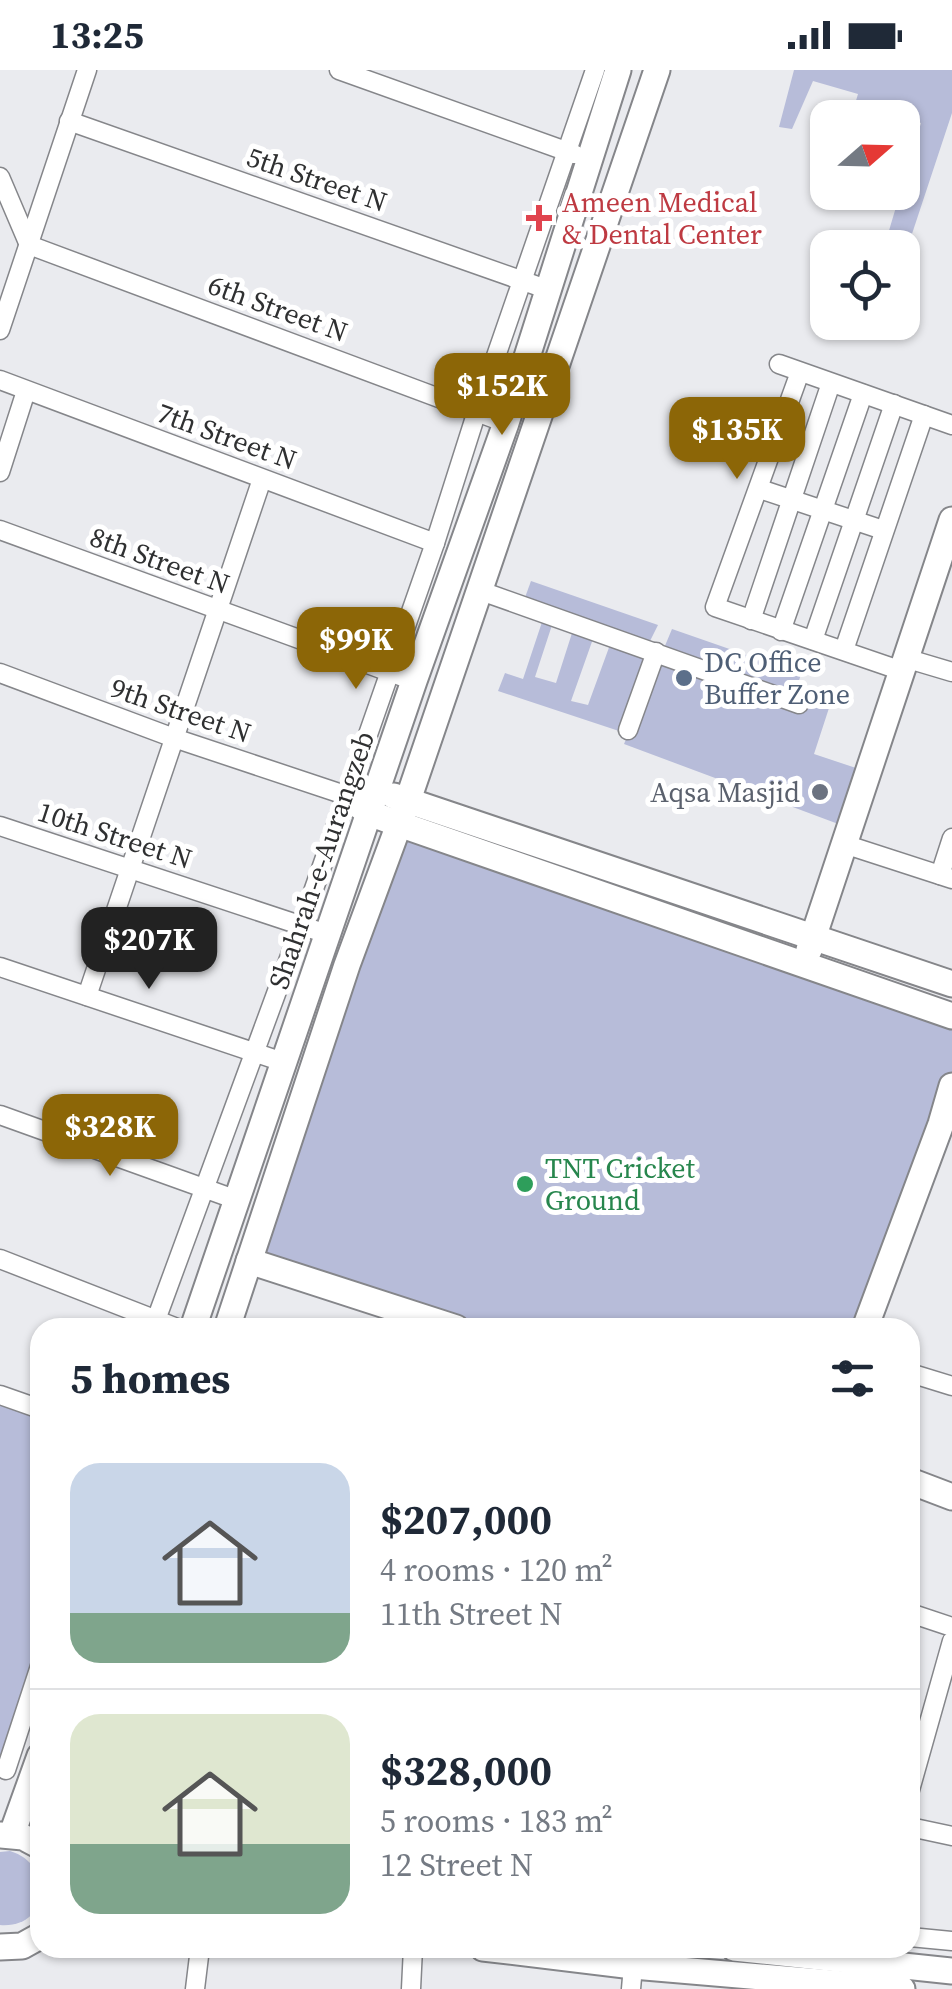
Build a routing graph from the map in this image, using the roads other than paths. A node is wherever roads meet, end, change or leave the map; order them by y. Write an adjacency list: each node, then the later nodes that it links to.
1 (87, 70): 6 (street)
2 (339, 70): 7 (street)
3 (595, 70): 7 (street)
4 (618, 70): 7 (main road, Shahrah-e-Aurangzeb)
5 (658, 70): 33 (main road)
6 (69, 122): 9 (street); 10 (street, 5th Street N)
7 (578, 155): 10 (main road, Shahrah-e-Aurangzeb)
8 (0, 176): 9 (street)
9 (29, 245): 11 (street); 19 (street, 6th Street N)
10 (534, 284): 19 (street); 21 (main road, Shahrah-e-Aurangzeb)
11 (0, 330)
12 (779, 364): 13 (street)
13 (800, 372): 15 (street); 25 (street)
14 (0, 380): 16 (street, 7th Street N)
15 (831, 383): 17 (street); 26 (street)
16 (26, 391): 23 (street); 24 (street, 7th Street N)
17 (863, 394): 18 (street); 27 (street)
18 (894, 404): 20 (street); 28 (street)
19 (477, 411): 21 (street, 6th Street N); 32 (street)
20 (924, 414): 22 (street); 31 (street)
21 (506, 424): 44 (main road, Shahrah-e-Aurangzeb)
22 (952, 424)
23 (0, 472)
24 (262, 478): 32 (street, 7th Street N); 34 (street)
25 (760, 489): 26 (street); 35 (street)
26 (791, 500): 27 (street); 35 (street)
27 (823, 510): 28 (street); 36 (street)
28 (854, 520): 31 (street); 37 (street)
29 (952, 520): 40 (main road)
30 (0, 530): 34 (street, 8th Street N)
31 (884, 530): 38 (street)
32 (435, 544): 41 (street)
33 (480, 590): 39 (street); 50 (main road)
34 (217, 611): 41 (street, 8th Street N); 47 (street)
35 (751, 620): 36 (street)
36 (781, 630): 37 (street)
37 (814, 640): 38 (street)
38 (844, 650): 40 (street)
39 (656, 652): 45 (street); 46 (street)
40 (904, 664): 42 (street); 53 (main road)
41 (388, 672): 44 (street, 8th Street N); 48 (street)
42 (952, 672)
43 (0, 673): 47 (street, 9th Street N)
44 (414, 681): 49 (main road, Shahrah-e-Aurangzeb)
45 (799, 704)
46 (628, 730)
47 (174, 738): 48 (street, 9th Street N); 54 (street)
48 (345, 795): 49 (main road); 56 (street)
49 (373, 802): 50 (main road); 57 (main road, Shahrah-e-Aurangzeb)
50 (404, 812): 58 (main road); 59 (main road); 72 (main road)
51 (0, 826): 54 (street, 10th Street N)
52 (952, 838): 55 (street)
53 (844, 844): 55 (street); 58 (main road)
54 (130, 870): 56 (street, 10th Street N); 62 (street)
55 (946, 877)
56 (301, 926): 57 (street, 10th Street N); 64 (street)
57 (327, 934): 65 (main road, Shahrah-e-Aurangzeb)
58 (814, 937): 59 (main road); 61 (main road)
59 (804, 964): 63 (main road)
60 (0, 967): 62 (street)
61 (952, 984)
62 (87, 996): 64 (street)
63 (952, 1016)
64 (252, 1052): 65 (street); 69 (street)
65 (283, 1062): 70 (main road, Shahrah-e-Aurangzeb)
66 (952, 1086): 68 (main road)
67 (0, 1115): 69 (street)
68 (946, 1126): 78 (main road)
69 (207, 1188): 70 (street); 74 (street)
70 (237, 1200): 75 (main road, Shahrah-e-Aurangzeb)
71 (0, 1260): 73 (street)
72 (249, 1261): 76 (main road); 77 (main road)
73 (140, 1318)
74 (157, 1318)
75 (196, 1318)
76 (229, 1318)
77 (414, 1318)
78 (869, 1318)
79 (920, 1376): 80 (street)
80 (952, 1386)
81 (0, 1395): 82 (street)
82 (30, 1405)
83 (920, 1485): 84 (main road)
84 (952, 1497)
85 (920, 1616): 86 (street)
86 (952, 1626)
87 (952, 1641): 89 (street)
88 (30, 1697): 90 (street)
89 (920, 1755)
90 (6, 1770)
91 (30, 1779): 93 (main road)
92 (920, 1829): 94 (street)
93 (6, 1835): 95 (main road)
94 (952, 1836)
95 (30, 1843)
96 (920, 1938): 97 (street)
97 (952, 1940)
98 (30, 1942): 99 (main road)
99 (2, 1953)
100 (199, 1958): 107 (street)
101 (413, 1958): 108 (street)
102 (534, 1958): 105 (main road)
103 (779, 1958): 106 (main road)
104 (952, 1971): 106 (main road)
105 (632, 1977): 106 (main road)
106 (887, 1982)
107 (195, 1989)
108 (411, 1989)

